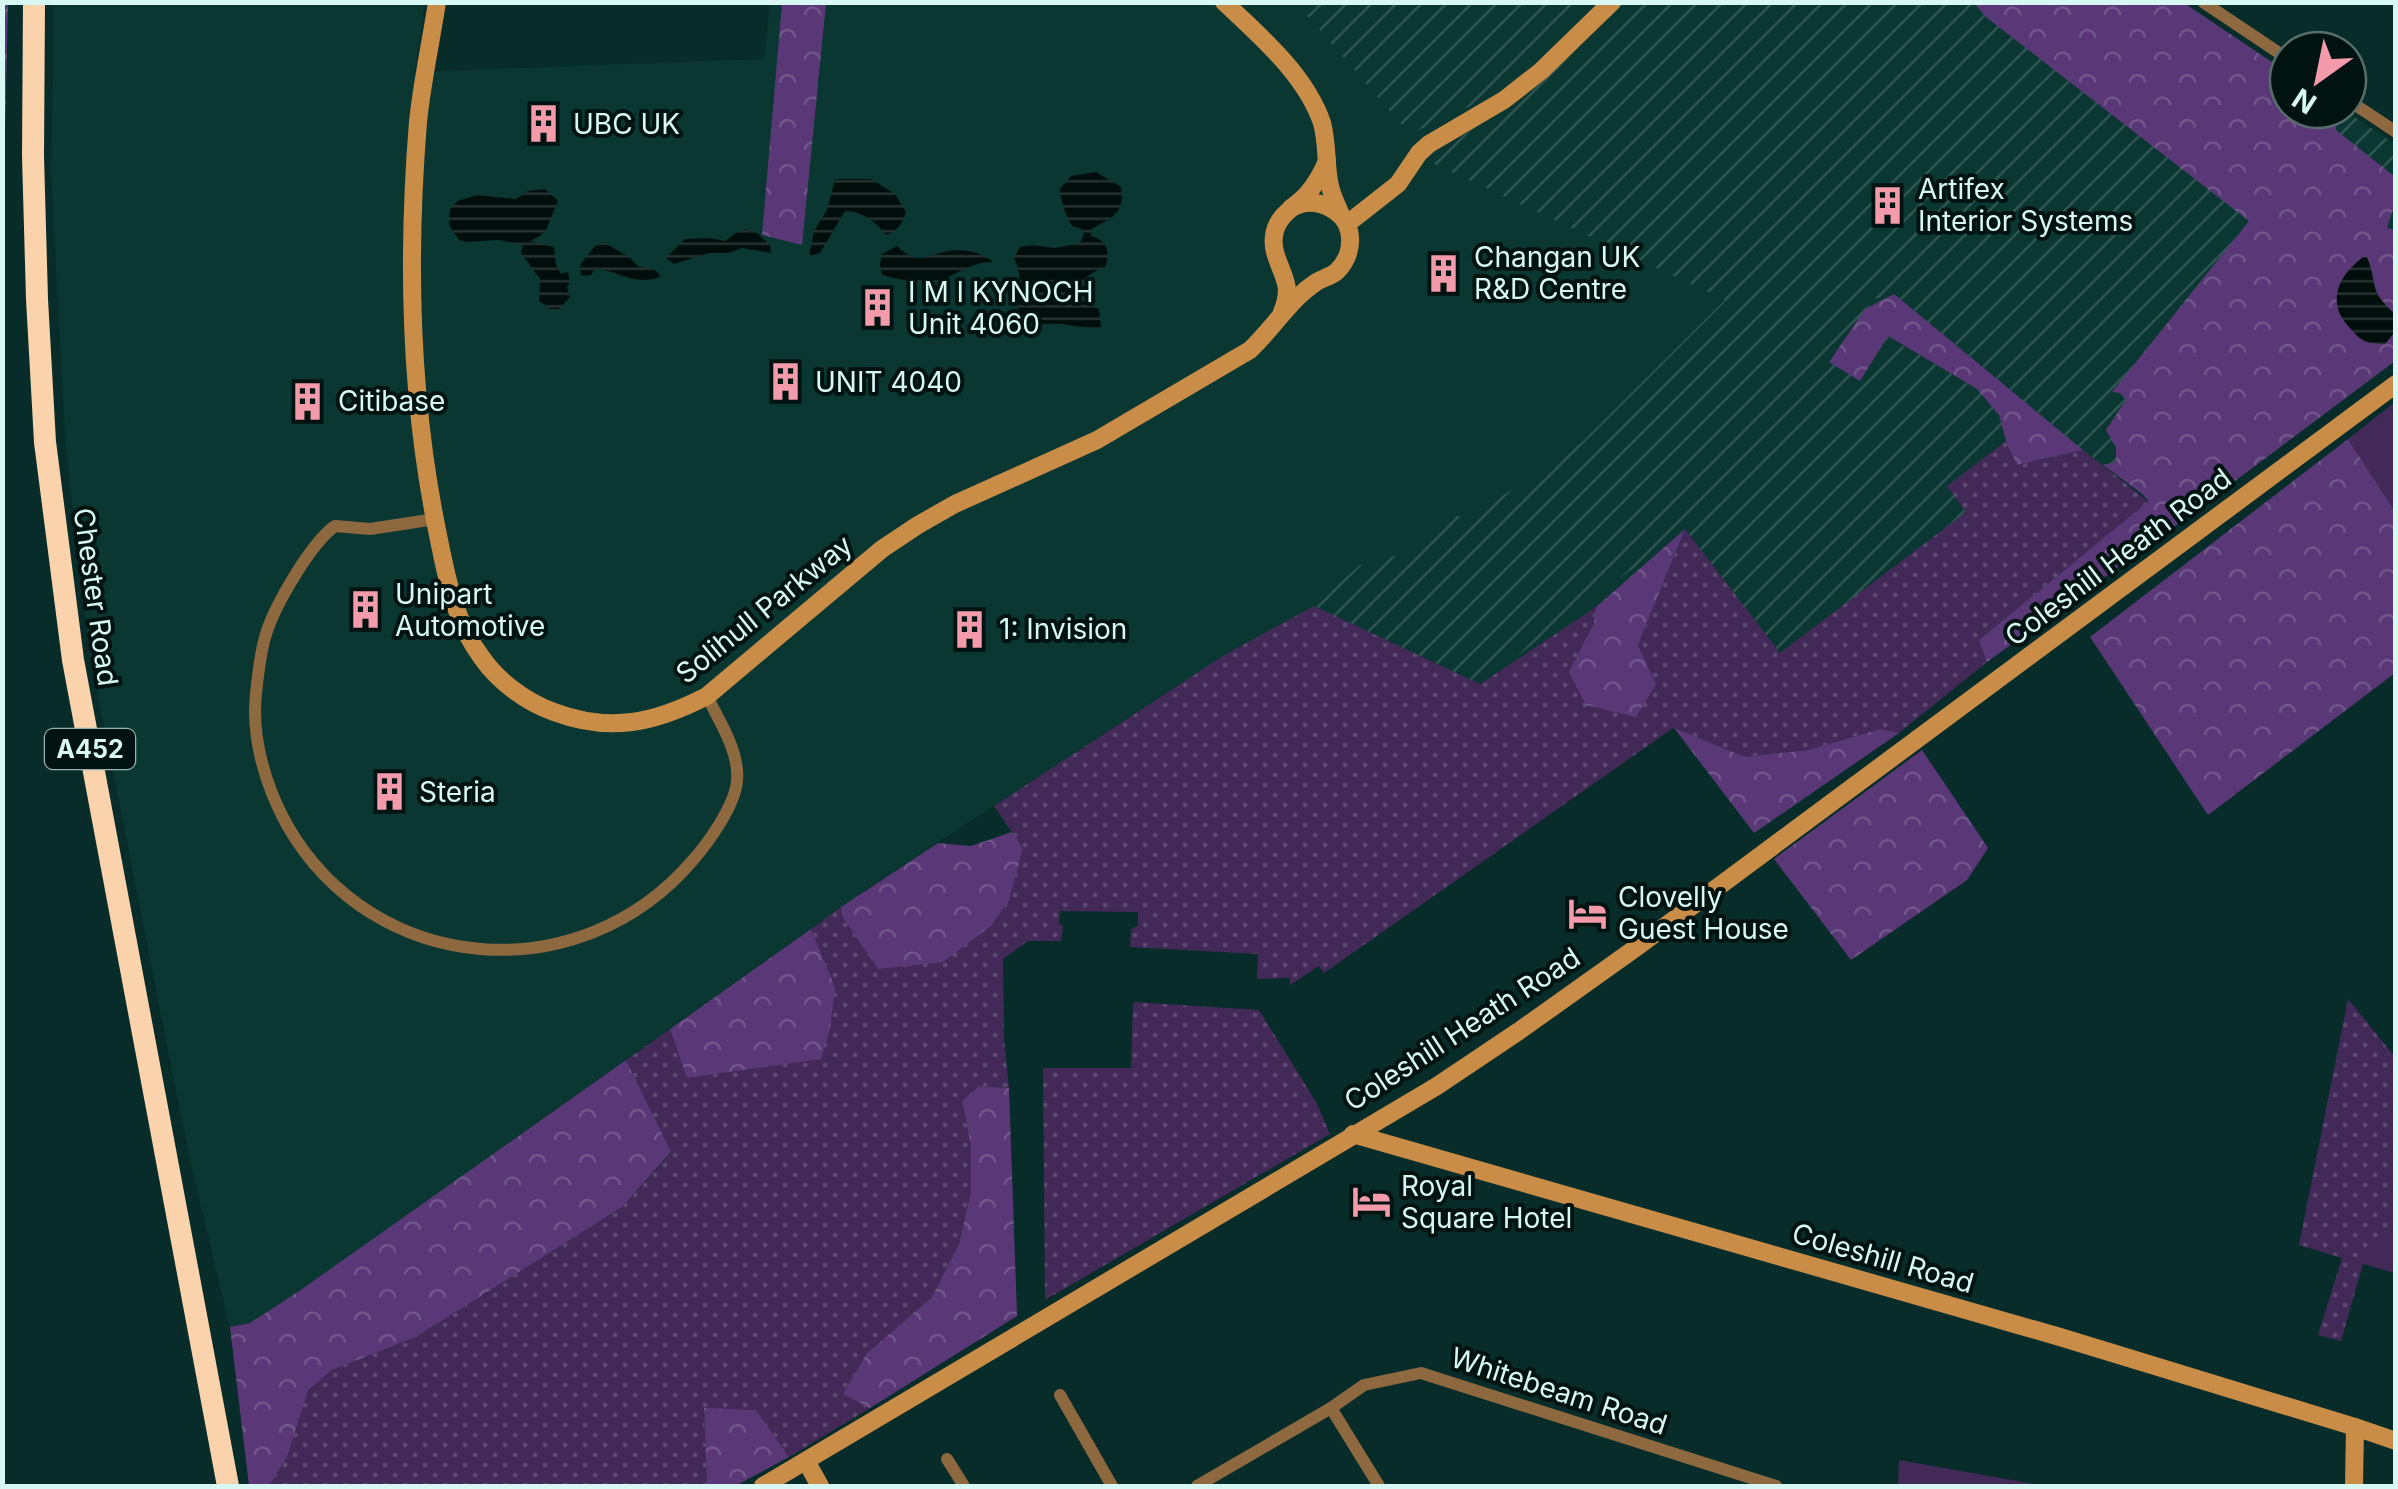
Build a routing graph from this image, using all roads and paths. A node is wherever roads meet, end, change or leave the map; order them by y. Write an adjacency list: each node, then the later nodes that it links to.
1 (34, 2): 27 (highway, Chester Road / A452)
2 (437, 2): 16 (street, Solihull Parkway)
3 (1224, 2): 9 (street)
4 (1612, 2): 11 (street)
5 (2204, 2): 6 (street)
6 (2268, 46)
7 (2368, 113): 8 (street)
8 (2396, 132)
9 (1328, 160): 10 (street); 11 (street)
10 (1291, 208): 11 (street); 12 (street)
11 (1344, 220): 13 (street)
12 (1278, 260): 13 (street); 14 (street)
13 (1318, 280): 14 (street, Solihull Parkway)
14 (1282, 313): 17 (street, Solihull Parkway)
15 (2396, 384): 18 (street, Coleshill Heath Road)
16 (435, 519): 17 (street, Solihull Parkway); 17 (street)
17 (706, 696)
18 (1353, 1134): 21 (street, Coleshill Road); 24 (street, Coleshill Heath Road)
19 (1060, 1395): 31 (street)
20 (1331, 1408): 25 (street, Whitebeam Road); 26 (street, Whitebeam Road); 32 (street)
21 (2355, 1427): 22 (street, Coleshill Road); 35 (street)
22 (2396, 1442)
23 (947, 1458): 30 (street)
24 (806, 1461): 28 (street, Coleshill Heath Road); 29 (street)
25 (1724, 1471): 33 (street); 34 (street, Whitebeam Road)
26 (1202, 1485)
27 (228, 1486)
28 (763, 1486)
29 (820, 1486)
30 (964, 1486)
31 (1112, 1486)
32 (1379, 1486)
33 (1721, 1486)
34 (1776, 1486)
35 (2354, 1486)

